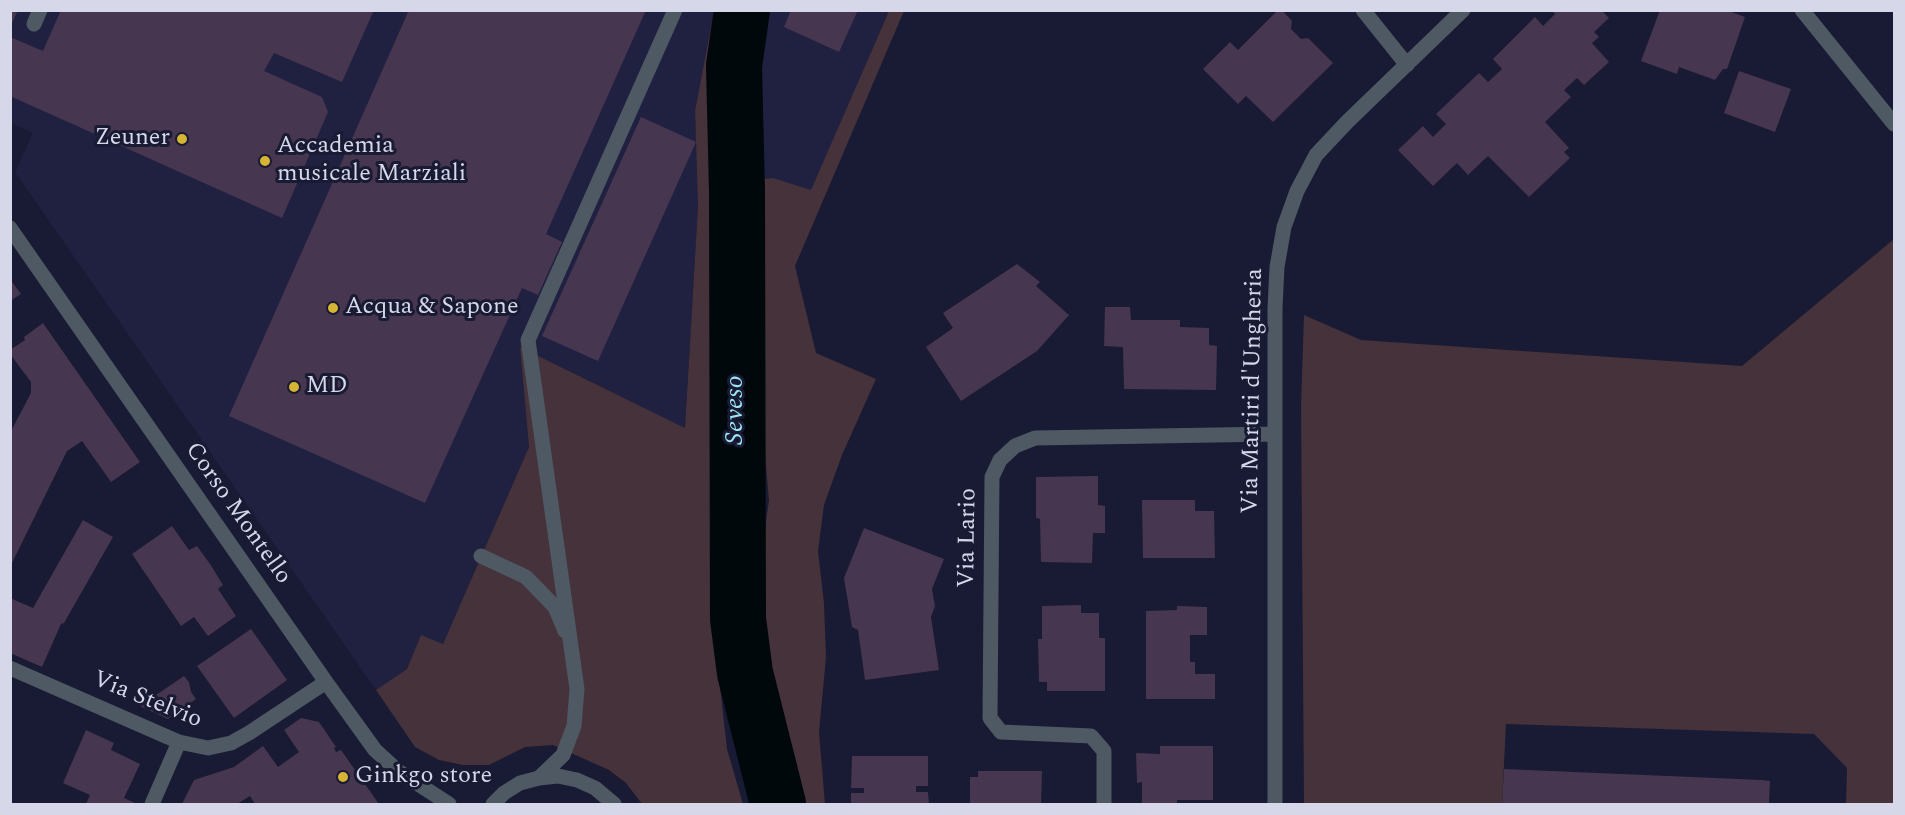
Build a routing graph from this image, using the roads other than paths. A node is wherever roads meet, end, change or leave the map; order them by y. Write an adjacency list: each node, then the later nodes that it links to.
1 (675, 10): 10 (street)
2 (1363, 10): 5 (street)
3 (1463, 10): 5 (street, Via Martiri d'Ungheria)
4 (1802, 10): 6 (street)
5 (1407, 65): 8 (street, Via Martiri d'Ungheria)
6 (1894, 124)
7 (10, 228): 12 (street, Corso Montello)
8 (1275, 434): 19 (street, Via Lario); 20 (street, Via Martiri d'Ungheria)
9 (482, 556): 10 (street)
10 (573, 651): 14 (street)
11 (10, 668): 13 (street, Via Stelvio)
12 (326, 681): 13 (street, Via Stelvio); 16 (street, Corso Montello)
13 (179, 742): 15 (street)
14 (539, 778): 17 (street); 18 (street)
15 (152, 804)
16 (449, 804)
17 (493, 804)
18 (614, 804)
19 (1104, 804)
20 (1275, 804)

